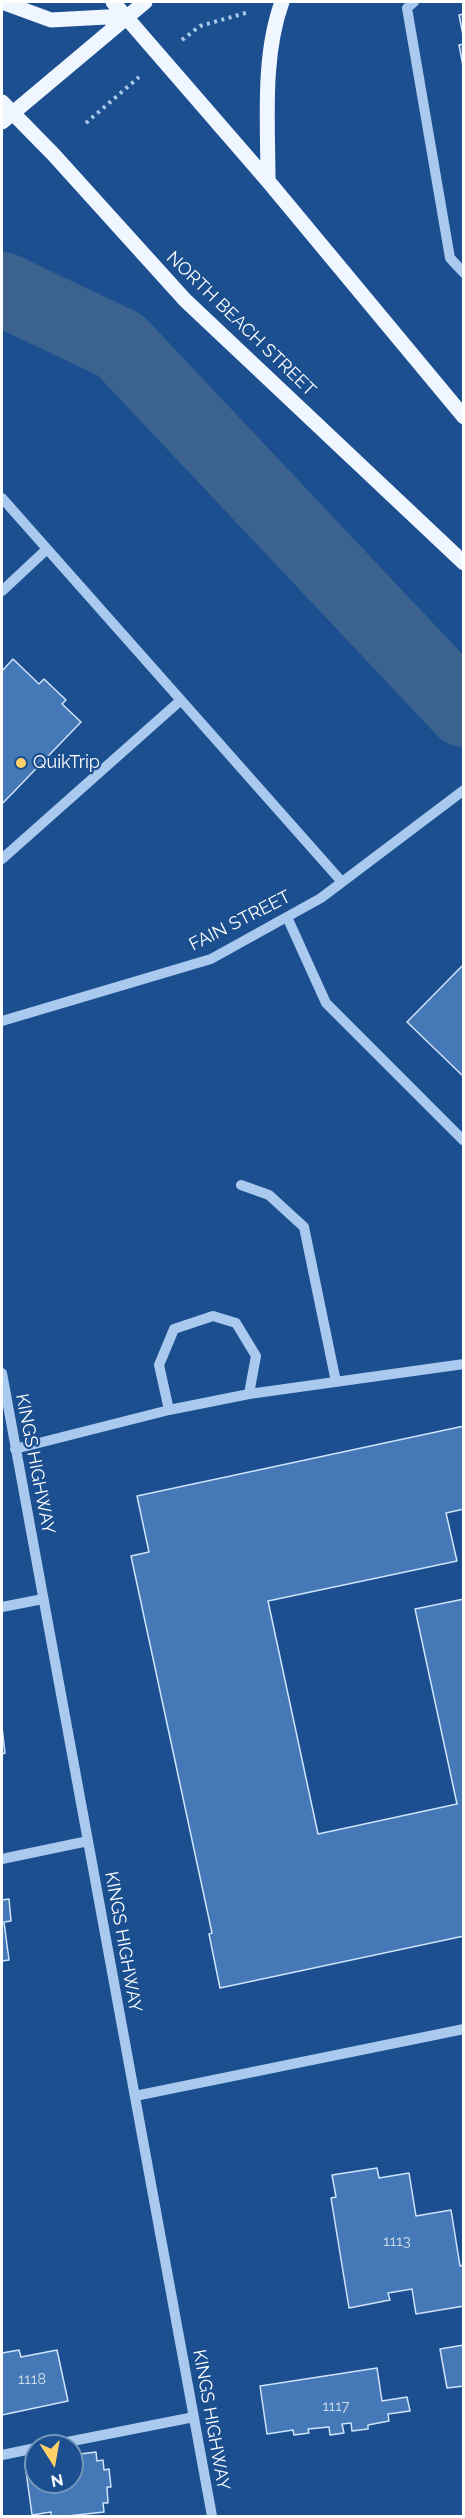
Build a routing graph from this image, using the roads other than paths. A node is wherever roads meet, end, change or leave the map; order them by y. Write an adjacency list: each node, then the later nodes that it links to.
1 (2, 2): 6 (main road)
2 (112, 2): 6 (main road)
3 (145, 2): 6 (main road)
4 (282, 2): 8 (main road)
5 (414, 2): 9 (street)
6 (125, 16): 7 (main road); 8 (main road)
7 (5, 113): 13 (main road, NORTH BEACH STREET)
8 (268, 181): 10 (main road)
9 (464, 273)
10 (464, 417)
11 (2, 498): 12 (street)
12 (47, 549): 14 (street); 15 (street)
13 (464, 563)
14 (2, 591)
15 (181, 700): 17 (street); 18 (street)
16 (464, 790): 18 (street, FAIN STREET)
17 (2, 859)
18 (342, 882): 19 (street, FAIN STREET)
19 (287, 917): 20 (street, FAIN STREET); 21 (street)
20 (2, 1021)
21 (464, 1142)
22 (241, 1185): 25 (street)
23 (464, 1364): 25 (street)
24 (2, 1373): 28 (street, KINGS HIGHWAY)
25 (336, 1382): 26 (street)
26 (249, 1394): 27 (street); 27 (street)
27 (169, 1410): 28 (street)
28 (15, 1449): 29 (street, KINGS HIGHWAY)
29 (43, 1599): 30 (street); 31 (street, KINGS HIGHWAY)
30 (2, 1607)
31 (88, 1841): 32 (street); 34 (street, KINGS HIGHWAY)
32 (2, 1858)
33 (464, 2029): 34 (street)
34 (135, 2096): 35 (street, KINGS HIGHWAY)
35 (194, 2417): 36 (street); 39 (street, KINGS HIGHWAY)
36 (84, 2439)
37 (24, 2450): 38 (street)
38 (2, 2455)
39 (212, 2517)

